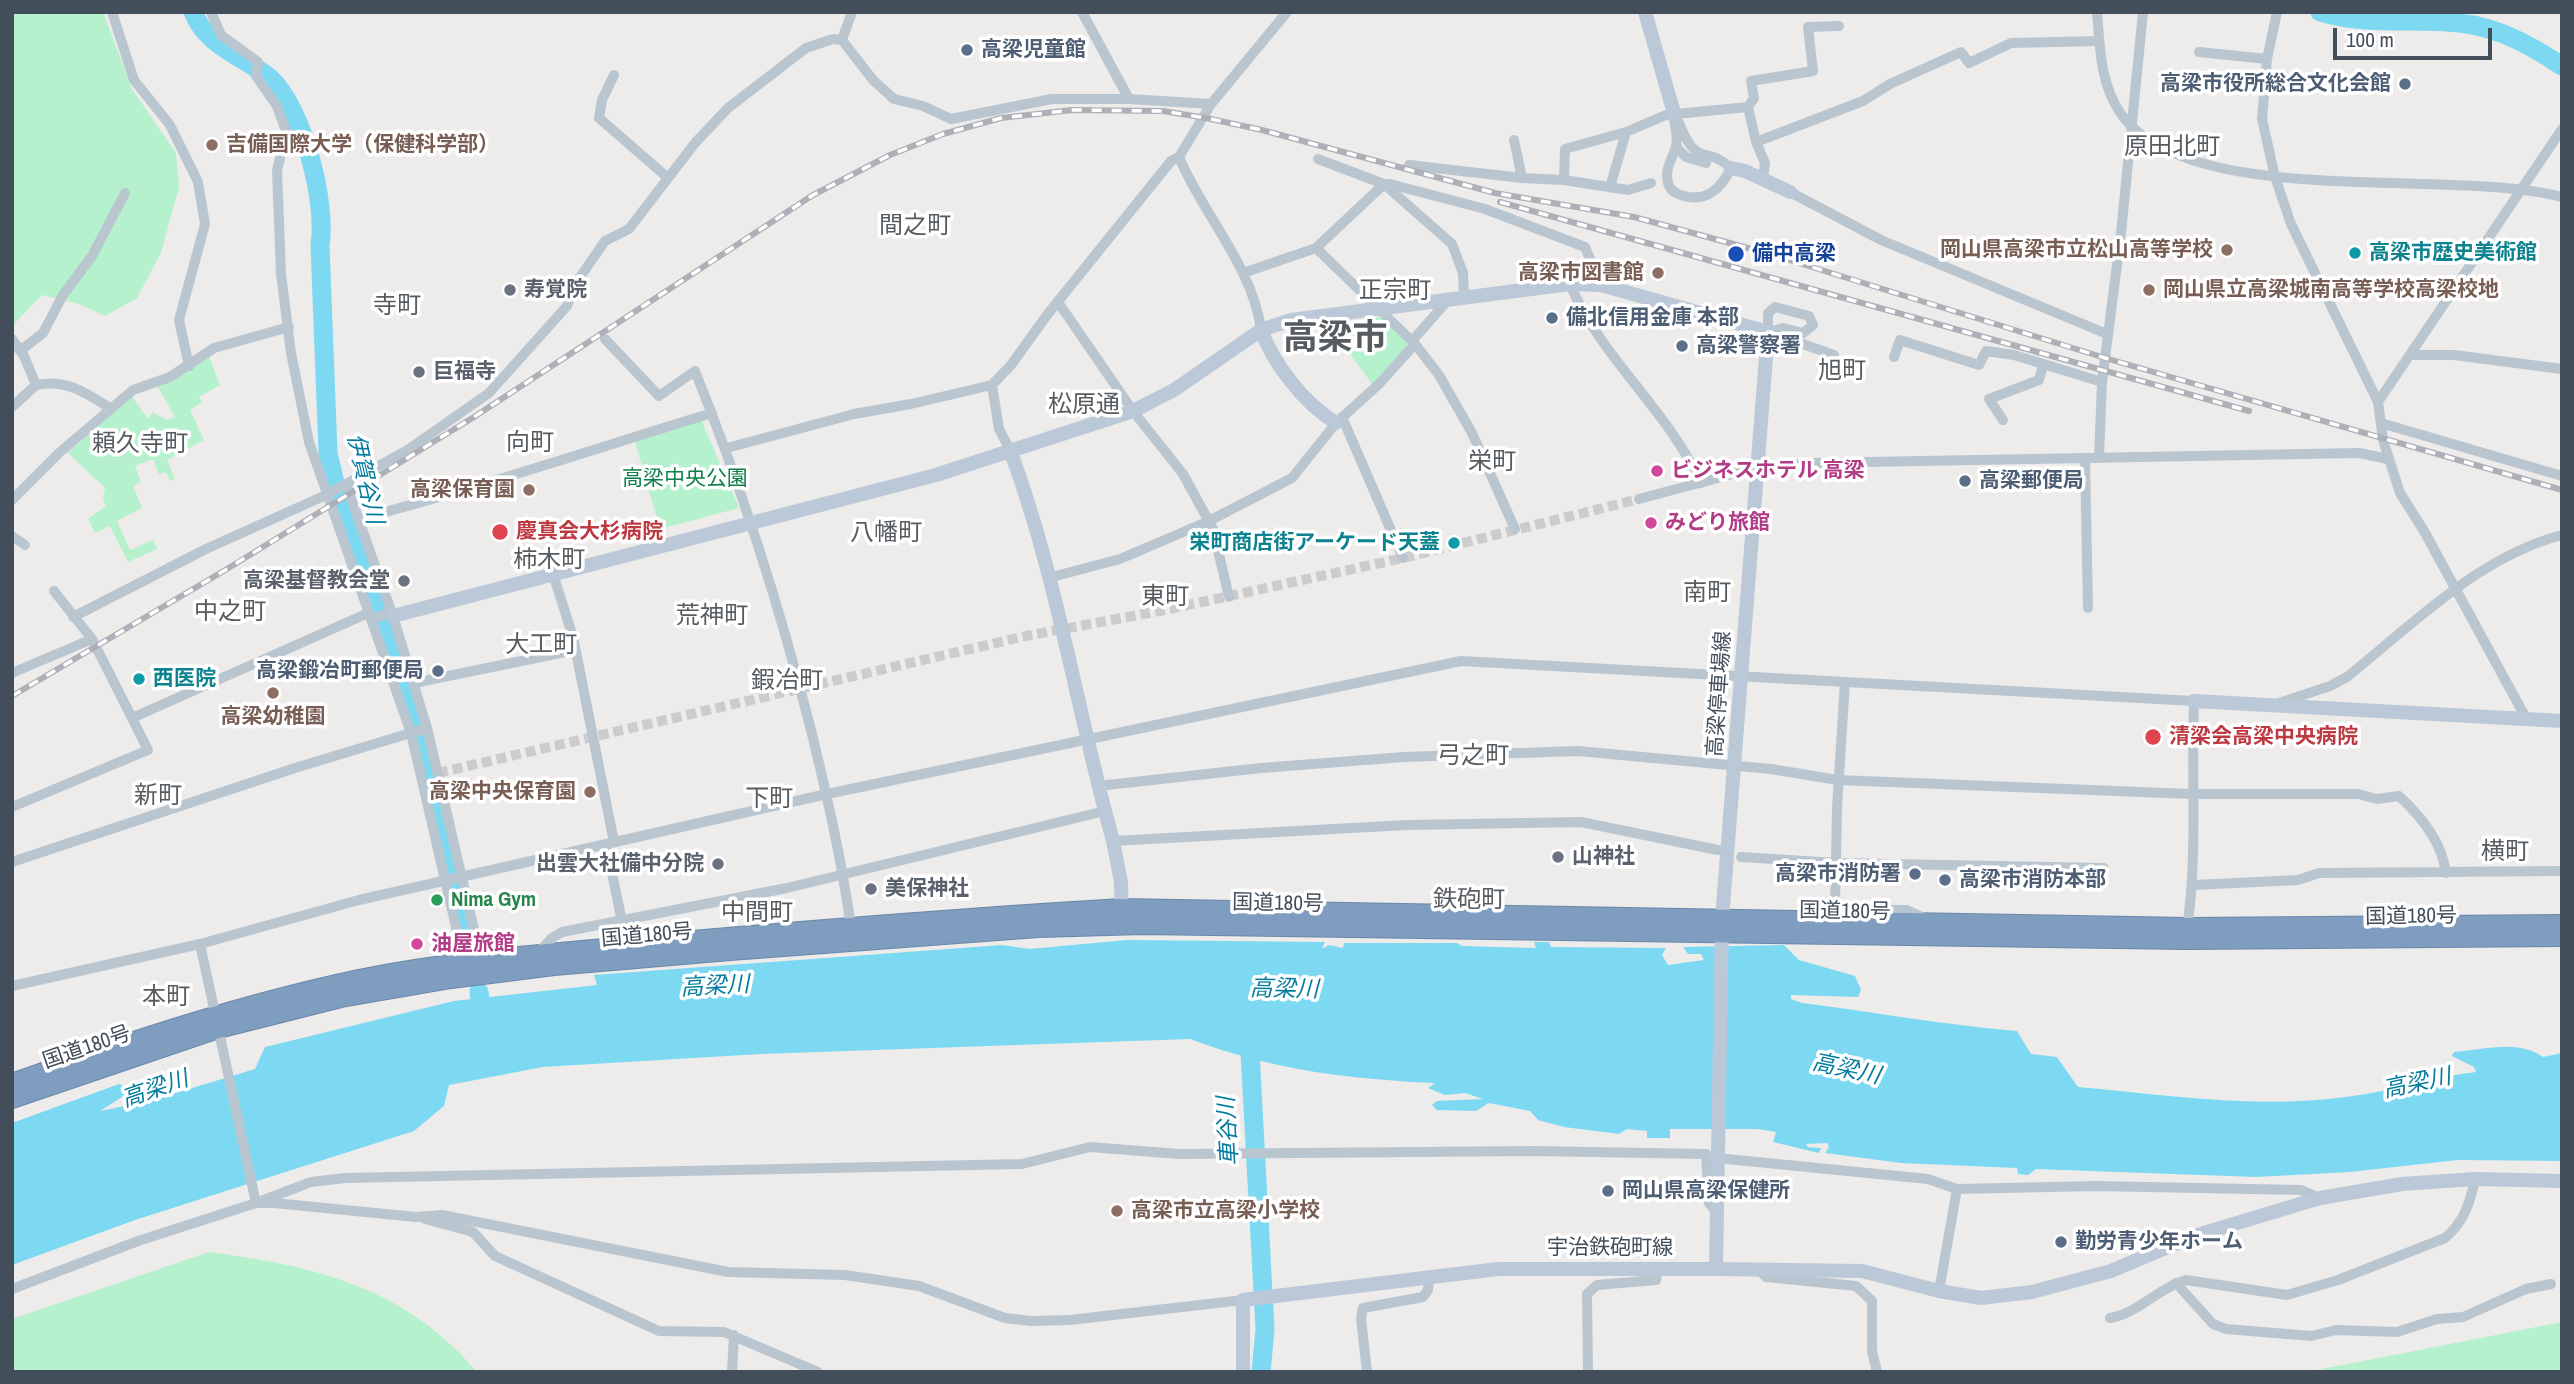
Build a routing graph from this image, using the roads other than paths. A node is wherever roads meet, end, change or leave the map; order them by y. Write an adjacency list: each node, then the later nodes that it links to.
1 (112, 12): 61 (street)
2 (211, 12): 49 (street)
3 (852, 12): 11 (street)
4 (1082, 12): 16 (street)
5 (1287, 12): 17 (street)
6 (1645, 12): 19 (street)
7 (2097, 12): 12 (street)
8 (2143, 12): 20 (street)
9 (2277, 12): 14 (street)
10 (1839, 26): 18 (street)
11 (842, 40): 16 (street); 30 (street)
12 (2099, 41): 20 (street); 24 (street)
13 (2199, 52): 14 (street)
14 (2267, 59): 31 (street)
15 (614, 75): 30 (street)
16 (1129, 99): 17 (street)
17 (1211, 104): 26 (street)
18 (1748, 107): 19 (street); 24 (street)
19 (1674, 113): 22 (street); 25 (street); 29 (street)
20 (2130, 125): 31 (street); 52 (street)
21 (2562, 129): 38 (street)
22 (1626, 132): 34 (street); 37 (street)
23 (1514, 139): 32 (street)
24 (1756, 142): 33 (street)
25 (1676, 147): 29 (street); 29 (street)
26 (1179, 157): 43 (street); 47 (street)
27 (1318, 159): 36 (street)
28 (1409, 165): 32 (street)
29 (1731, 168): 33 (street)
30 (668, 177): 82 (street)
31 (2274, 177): 38 (street); 66 (street)
32 (1522, 178): 34 (street)
33 (1763, 178): 39 (street)
34 (1564, 180): 37 (street)
35 (1651, 183): 37 (street)
36 (1384, 184): 42 (street); 45 (street); 46 (street)
37 (1610, 187)
38 (2524, 189): 41 (street); 58 (street)
39 (1790, 192): 52 (street)
40 (125, 193): 56 (street)
41 (2562, 197)
42 (1316, 248): 43 (street); 48 (street)
43 (1243, 274): 50 (street)
44 (1570, 284): 45 (street); 46 (street); 81 (street)
45 (1601, 285): 51 (street)
46 (1456, 297): 48 (street); 55 (street)
47 (1058, 302): 65 (street); 69 (street)
48 (1375, 307): 50 (street); 55 (street)
49 (289, 327): 61 (street); 83 (street)
50 (1261, 330): 69 (street); 71 (street)
51 (1769, 332): 51 (street); 57 (street); 79 (street, 高梁停車場線)
52 (2107, 334): 63 (street)
53 (12, 339): 56 (street)
54 (606, 339): 70 (street)
55 (1414, 342): 71 (street); 89 (street)
56 (20, 351): 64 (street)
57 (1834, 355)
58 (2411, 355): 62 (street); 66 (street)
59 (1894, 357): 60 (street)
60 (2043, 365): 63 (street); 72 (street)
61 (188, 366): 68 (street)
62 (2562, 369)
63 (2102, 382): 76 (street)
64 (36, 385): 67 (street); 68 (street)
65 (992, 385): 74 (street); 75 (street)
66 (2378, 402): 73 (street)
67 (12, 407)
68 (110, 408): 85 (street)
69 (1133, 411): 75 (street); 87 (street)
70 (712, 413): 74 (street); 86 (street)
71 (1339, 420): 87 (street); 93 (street)
72 (2003, 421)
73 (2381, 423): 78 (street); 80 (street)
74 (727, 448): 88 (street)
75 (1010, 450): 88 (street); 95 (street)
76 (2099, 458): 77 (street); 78 (street)
77 (2085, 459): 79 (street); 99 (street)
78 (2388, 459): 96 (street)
79 (1759, 467): 81 (street); 106 (street, 高梁停車場線)
80 (2562, 476)
81 (1701, 483): 84 (street)
82 (345, 485): 83 (street); 86 (street)
83 (326, 495): 101 (street); 102 (street)
84 (1639, 499)
85 (12, 500)
86 (359, 519): 100 (street)
87 (1209, 521): 95 (street); 98 (street)
88 (751, 524): 94 (street); 119 (street)
89 (1515, 529)
90 (2562, 535): 96 (street)
91 (12, 536): 92 (street)
92 (25, 545)
93 (1402, 558)
94 (554, 574): 100 (street); 104 (street)
95 (1048, 578): 115 (street)
96 (2456, 590): 110 (street); 112 (street)
97 (54, 591): 101 (street)
98 (1229, 597)
99 (2088, 608)
100 (390, 615): 102 (street); 108 (street)
101 (74, 617): 103 (street)
102 (373, 617): 111 (street); 114 (street)
103 (92, 639): 105 (street); 111 (street)
104 (575, 650): 108 (street); 125 (street)
105 (12, 673)
106 (1742, 674): 107 (street); 115 (street); 116 (street, 高梁停車場線)
107 (1844, 682): 109 (street); 117 (street)
108 (414, 683): 114 (street)
109 (2194, 701): 110 (street); 120 (street)
110 (2275, 705): 112 (street)
111 (132, 718): 121 (street)
112 (2527, 720): 113 (street)
113 (2562, 721)
114 (419, 730): 123 (street); 123 (street); 128 (street)
115 (1087, 738): 118 (street); 119 (street)
116 (1735, 765): 117 (street); 118 (street); 143 (street, 高梁停車場線)
117 (1838, 780): 120 (street); 129 (street)
118 (1098, 786): 122 (street)
119 (827, 794): 125 (street); 133 (street)
120 (2191, 794): 132 (street); 136 (street)
121 (12, 807)
122 (1105, 810): 124 (street); 133 (street)
123 (439, 813): 134 (street); 135 (street)
124 (1113, 841): 126 (street); 139 (street)
125 (610, 843): 134 (street); 140 (street)
126 (1718, 850)
127 (1741, 857): 129 (street)
128 (12, 862)
129 (1838, 863): 130 (street); 138 (street)
130 (2104, 868)
131 (2562, 871): 132 (street)
132 (2446, 873): 136 (street)
133 (844, 875): 140 (street); 145 (street)
134 (461, 877): 135 (street); 150 (street)
135 (448, 881): 147 (street); 150 (street)
136 (2194, 885): 144 (street)
137 (1803, 909): 138 (street)
138 (1835, 909): 141 (street)
139 (1122, 917): 143 (highway, 国道180号); 145 (highway, 国道180号)
140 (624, 920): 148 (street); 149 (street)
141 (1932, 922): 143 (highway, 国道180号); 144 (highway, 国道180号)
142 (2562, 924): 144 (highway, 国道180号)
143 (1722, 933): 144 (highway, 国道180号); 155 (street)
144 (2187, 933): 146 (highway, 国道180号)
145 (852, 935): 148 (highway, 国道180号); 150 (highway, 国道180号)
146 (2562, 937)
147 (200, 944): 151 (street); 152 (street)
148 (627, 946): 149 (highway, 国道180号)
149 (538, 952): 150 (highway, 国道180号)
150 (474, 968): 152 (highway, 国道180号)
151 (12, 986)
152 (218, 1028): 153 (highway, 国道180号); 154 (highway, 国道180号); 159 (street)
153 (12, 1083)
154 (12, 1099)
155 (1718, 1152): 158 (street); 161 (street)
156 (2475, 1180): 157 (street, 宇治鉄砲町線); 160 (street, 宇治鉄砲町線); 167 (street)
157 (2562, 1181)
158 (1957, 1189): 160 (street); 170 (street)
159 (255, 1198): 161 (street); 162 (street); 169 (street)
160 (2320, 1198): 170 (street, 宇治鉄砲町線)
161 (1717, 1213): 164 (street)
162 (416, 1217): 171 (street); 173 (street)
163 (1658, 1269): 164 (street, 宇治鉄砲町線); 166 (street, 宇治鉄砲町線); 178 (street)
164 (1716, 1269): 165 (street, 宇治鉄砲町線)
165 (1761, 1272): 170 (street, 宇治鉄砲町線); 179 (street)
166 (1429, 1277): 171 (street, 宇治鉄砲町線); 177 (street)
167 (2176, 1283): 168 (street); 172 (street)
168 (2551, 1284)
169 (12, 1289)
170 (1939, 1292)
171 (1248, 1299): 176 (street)
172 (2110, 1318)
173 (734, 1335): 174 (street); 175 (street)
174 (732, 1372)
175 (818, 1372)
176 (1243, 1372)
177 (1367, 1372)
178 (1588, 1372)
179 (1877, 1372)

